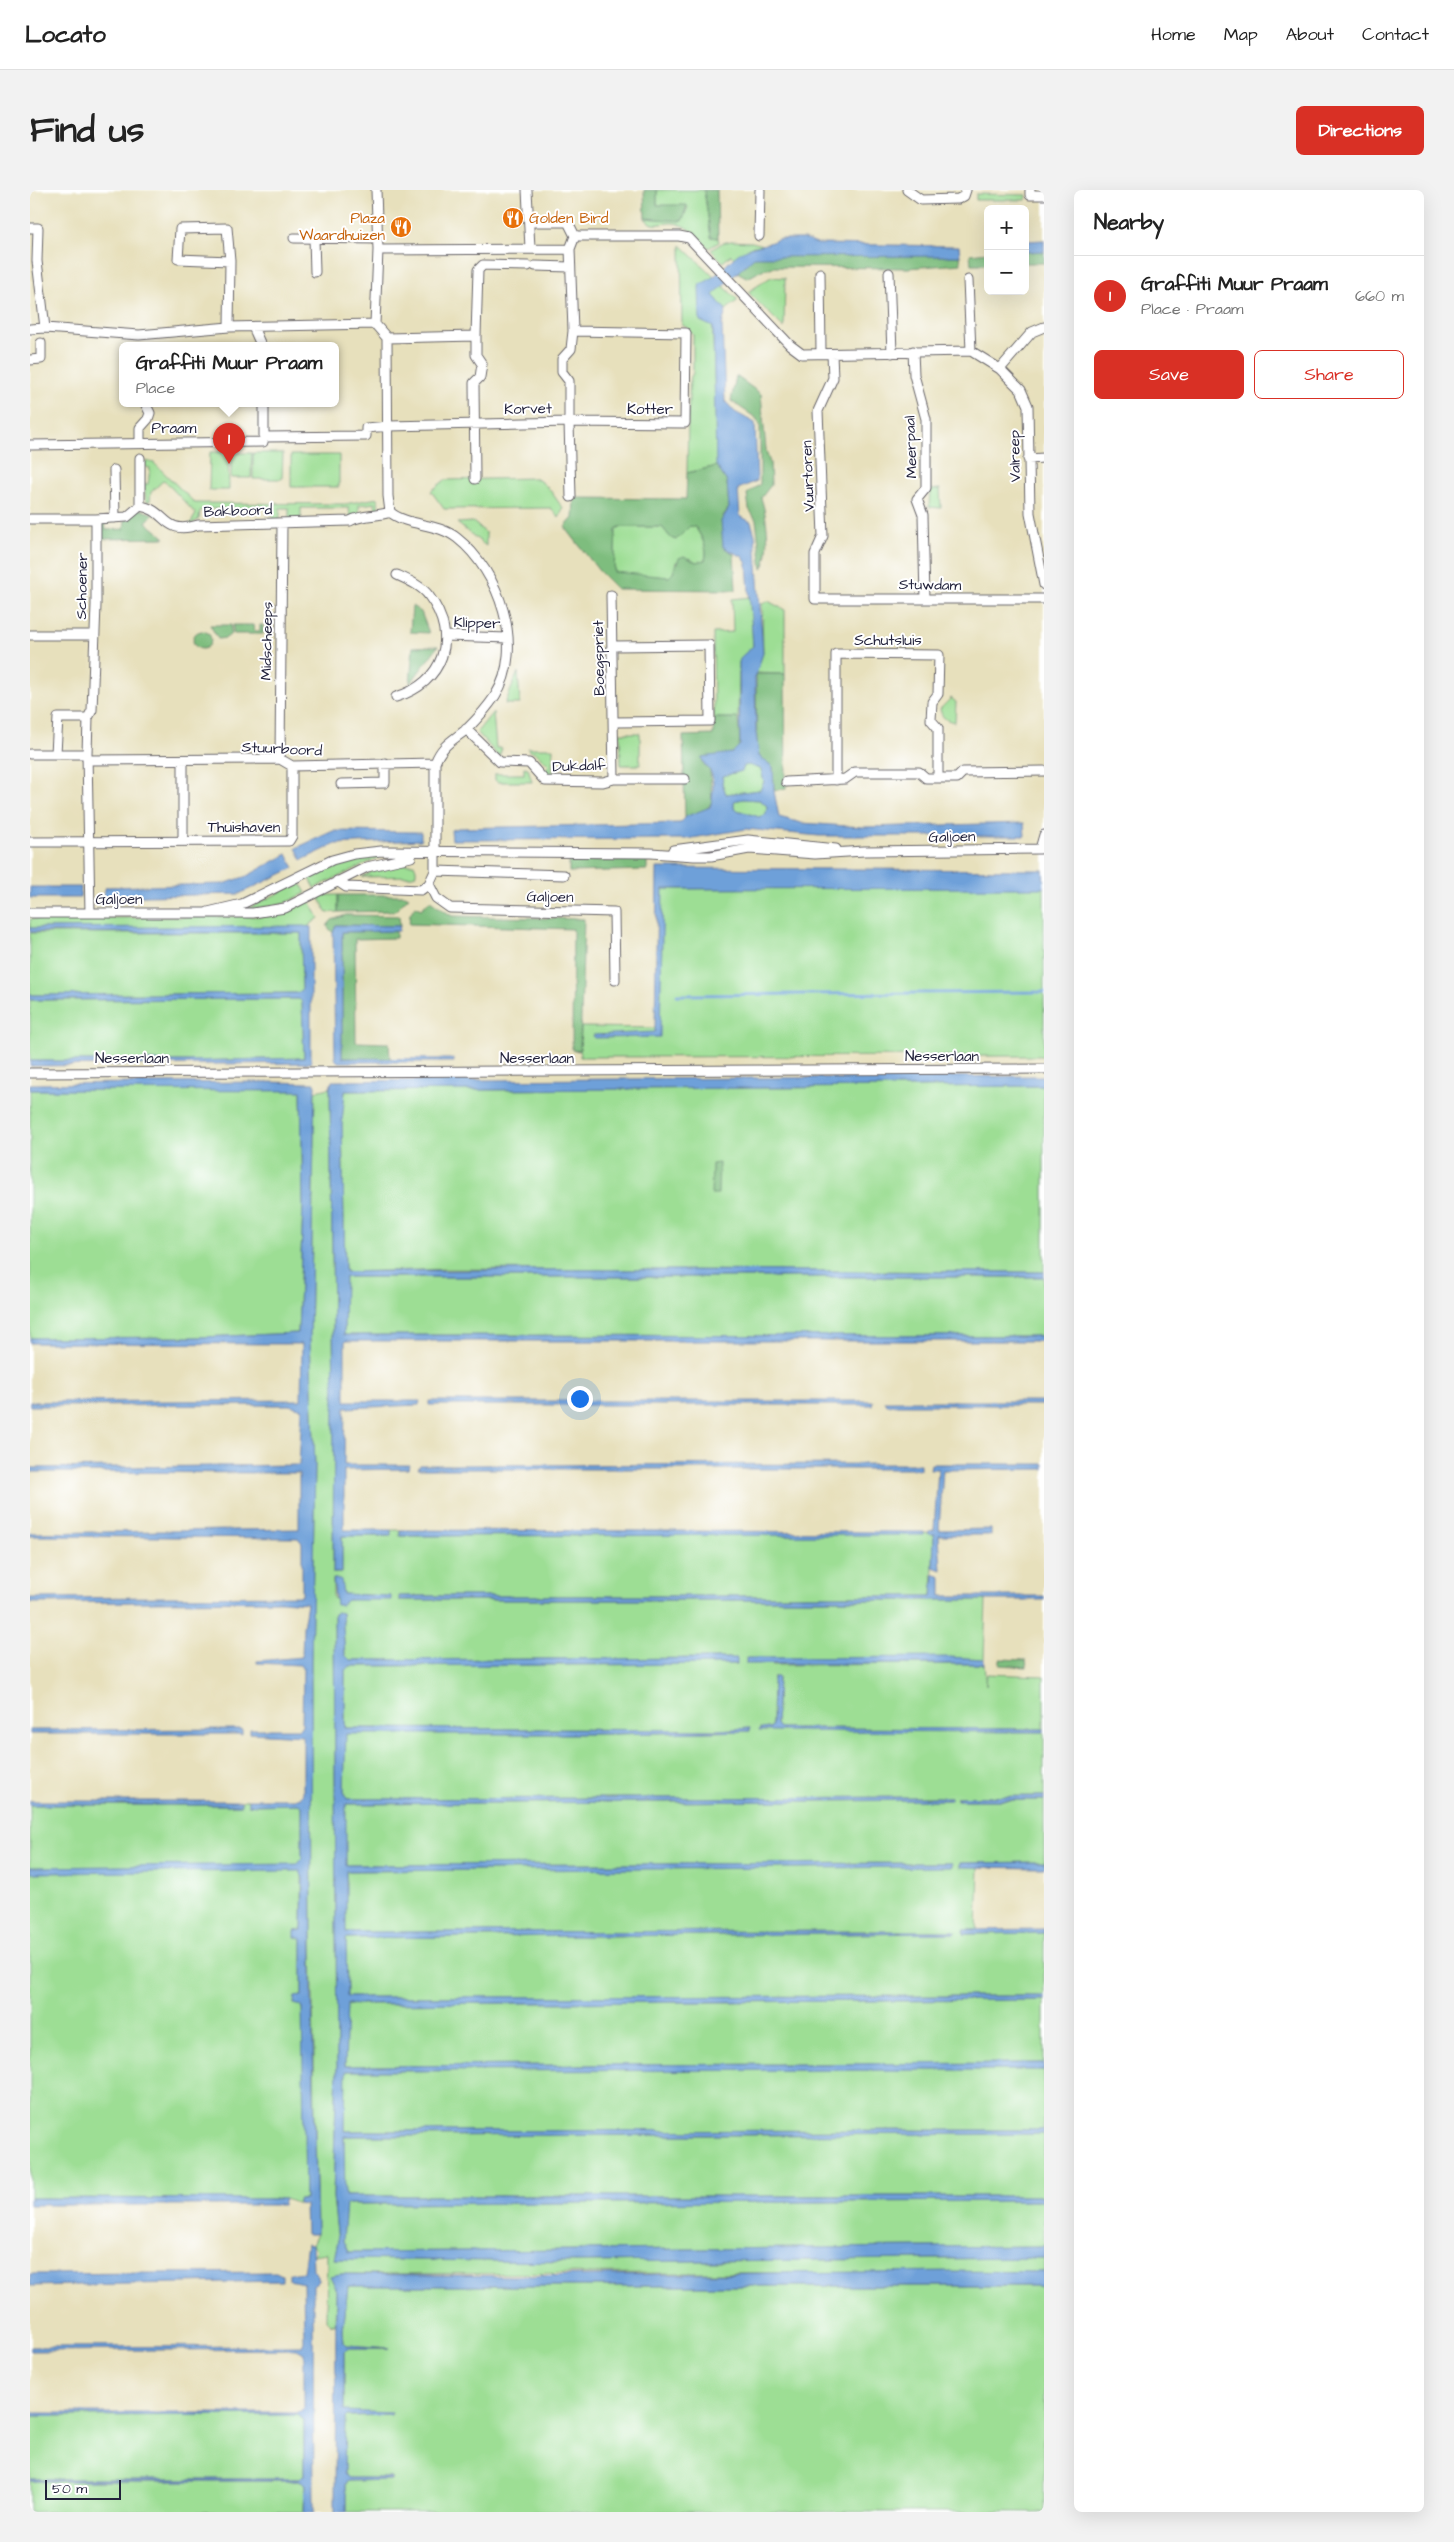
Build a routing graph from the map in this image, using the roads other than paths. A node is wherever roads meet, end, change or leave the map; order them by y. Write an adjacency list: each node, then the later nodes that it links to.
1 (376, 190): 14 (street)
2 (527, 190): 8 (street)
3 (760, 190): 11 (street)
4 (966, 190): 6 (street)
5 (1030, 190): 7 (street)
6 (913, 192)
7 (1044, 195)
8 (530, 222): 10 (street); 15 (street)
9 (30, 228): 18 (street)
10 (575, 236): 16 (street); 39 (street, Valreep)
11 (759, 236)
12 (294, 238): 13 (street)
13 (314, 238): 14 (street); 21 (street)
14 (378, 238): 17 (street)
15 (530, 248): 16 (street); 17 (street)
16 (570, 249): 20 (street)
17 (378, 250): 25 (street)
18 (33, 261): 29 (street)
19 (230, 261): 19 (street); 26 (street)
20 (570, 267): 31 (street); 33 (street)
21 (315, 272)
22 (820, 273): 39 (street)
23 (888, 273): 41 (street)
24 (968, 280): 40 (street)
25 (375, 324): 27 (street); 34 (street)
26 (229, 327): 27 (street); 32 (street)
27 (253, 327): 36 (street)
28 (1044, 327): 44 (street)
29 (45, 328): 30 (street); 32 (street)
30 (30, 329)
31 (573, 331): 47 (street); 47 (street, Kotter)
32 (139, 335): 35 (street)
33 (476, 336): 34 (street); 48 (street)
34 (387, 338): 49 (street)
35 (140, 342)
36 (260, 342)
37 (40, 343): 43 (street)
38 (913, 351): 40 (street, Valreep); 41 (street, Valreep); 69 (street, Meerpaal)
39 (820, 352): 42 (street, Valreep)
40 (971, 352): 44 (street, Valreep)
41 (892, 353): 42 (street, Valreep)
42 (832, 354): 68 (street, Vuurtoren)
43 (30, 360)
44 (1000, 369): 55 (street, Valreep)
45 (147, 407): 51 (street, Praam)
46 (264, 407): 50 (street)
47 (569, 422): 48 (street, Korvet); 58 (street, Korvet)
48 (474, 424): 49 (street, Korvet); 57 (street)
49 (389, 426): 50 (street, Praam); 60 (street)
50 (264, 437): 51 (street, Praam)
51 (140, 442): 52 (street, Praam)
52 (30, 445)
53 (140, 458): 59 (street)
54 (1044, 458): 55 (street)
55 (1028, 459): 66 (street, Valreep)
56 (114, 470): 61 (street)
57 (475, 480)
58 (571, 496)
59 (140, 506): 61 (street); 64 (street, Bakboord)
60 (390, 512): 64 (street, Bakboord); 74 (street)
61 (115, 518): 63 (street)
62 (30, 519): 63 (street)
63 (96, 519): 72 (street, Schoener)
64 (282, 523): 83 (street, Midscheeps)
65 (397, 575): 73 (street)
66 (1044, 585)
67 (611, 595): 75 (street, Boegspriet)
68 (815, 599): 69 (street, Stuwdam)
69 (925, 599): 70 (street, Stuwdam)
70 (1044, 599)
71 (30, 635): 72 (street)
72 (94, 635): 77 (street, Schoener)
73 (446, 636): 74 (street, Klipper); 76 (street)
74 (508, 638): 79 (street)
75 (613, 646): 78 (street, Boegspriet); 78 (street)
76 (396, 697)
77 (88, 718): 80 (street); 82 (street, Schoener)
78 (614, 722): 91 (street, Boegspriet)
79 (466, 729): 86 (street); 91 (street, Dukdalf)
80 (56, 753): 81 (street); 82 (street)
81 (30, 754)
82 (87, 757): 84 (street, Stuurboord); 97 (street)
83 (280, 759): 84 (street, Stuurboord); 87 (street, Stuurboord)
84 (183, 761): 96 (street)
85 (382, 763): 86 (street, Stuurboord); 87 (street, Stuurboord); 94 (street)
86 (435, 763): 99 (street)
87 (292, 766): 96 (street, Thuishaven)
88 (1044, 772): 90 (street)
89 (685, 778): 91 (street, Dukdalf)
90 (938, 778): 92 (street); 92 (street, Schutsluis)
91 (614, 779)
92 (836, 780): 93 (street)
93 (786, 782)
94 (341, 784)
95 (1044, 835): 99 (street, Galjoen)
96 (183, 840): 97 (street, Thuishaven)
97 (89, 841): 98 (street, Thuishaven); 106 (street)
98 (30, 842)
99 (433, 853): 100 (street); 102 (street, Galjoen); 104 (street, Galjoen)
100 (434, 871): 101 (street, Galjoen); 103 (street)
101 (564, 875)
102 (337, 881): 103 (street); 104 (street, Galjoen)
103 (429, 884): 107 (street, Galjoen)
104 (208, 912): 106 (street, Galjoen)
105 (30, 913): 106 (street, Galjoen)
106 (90, 913)
107 (615, 980)
108 (1044, 1069): 109 (street, Nesserlaan)
109 (30, 1073)

